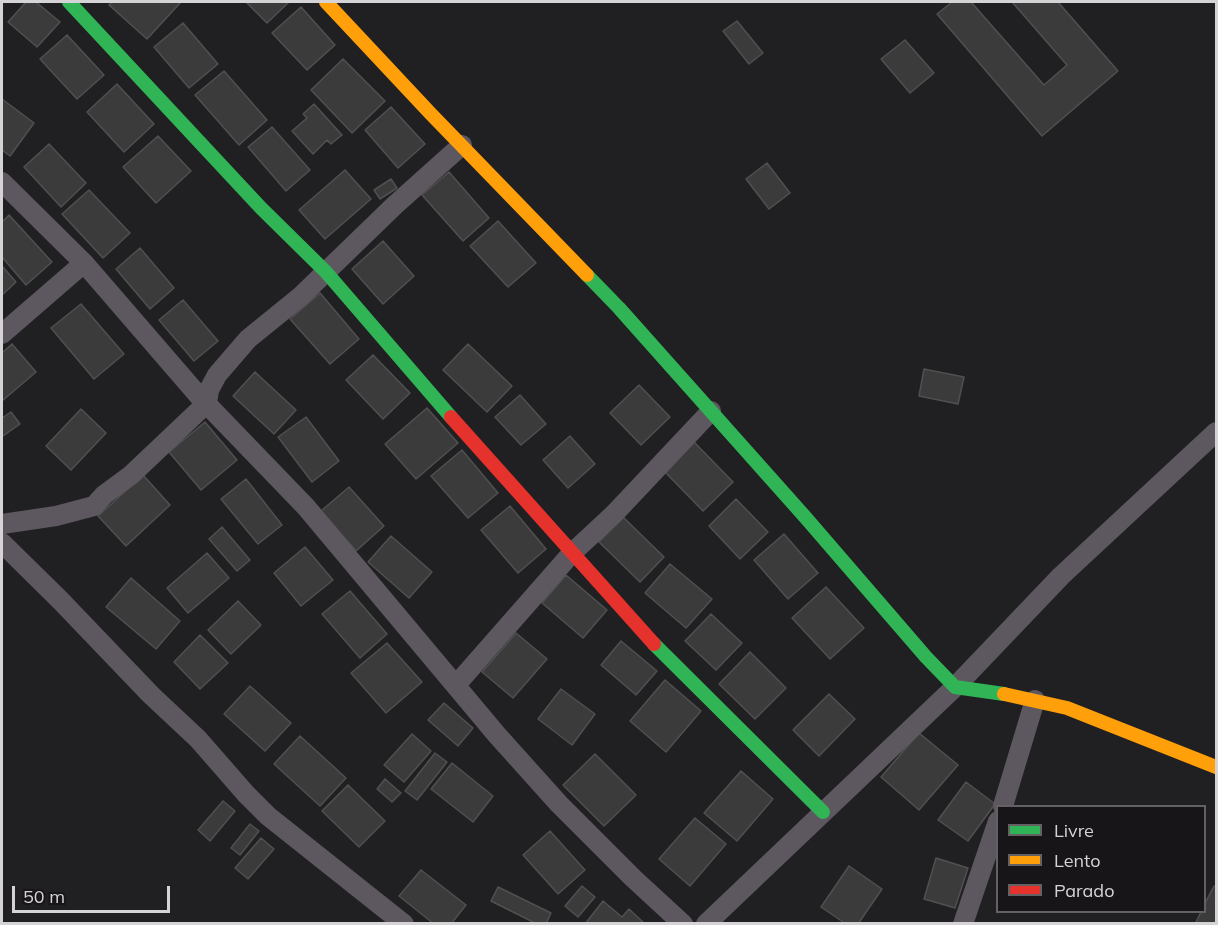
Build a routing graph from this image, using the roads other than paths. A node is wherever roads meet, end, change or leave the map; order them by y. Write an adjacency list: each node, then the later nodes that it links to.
1 (69, 2): 6 (street)
2 (326, 2): 3 (street)
3 (462, 145): 6 (street); 9 (street)
4 (2, 182): 5 (street)
5 (84, 262): 7 (street); 8 (street)
6 (326, 272): 8 (street); 13 (street)
7 (2, 334)
8 (207, 403): 11 (street); 14 (street)
9 (711, 411): 13 (street); 15 (street)
10 (1216, 432): 15 (street)
11 (2, 524)
12 (2, 543): 21 (street)
13 (571, 554): 14 (street); 19 (street)
14 (456, 685): 22 (street)
15 (955, 687): 16 (street); 19 (street)
16 (1035, 700): 17 (street); 18 (street)
17 (1216, 767)
18 (1003, 805)
19 (823, 812): 23 (street)
20 (996, 827): 24 (street)
21 (404, 924)
22 (684, 924)
23 (706, 924)
24 (963, 924)

